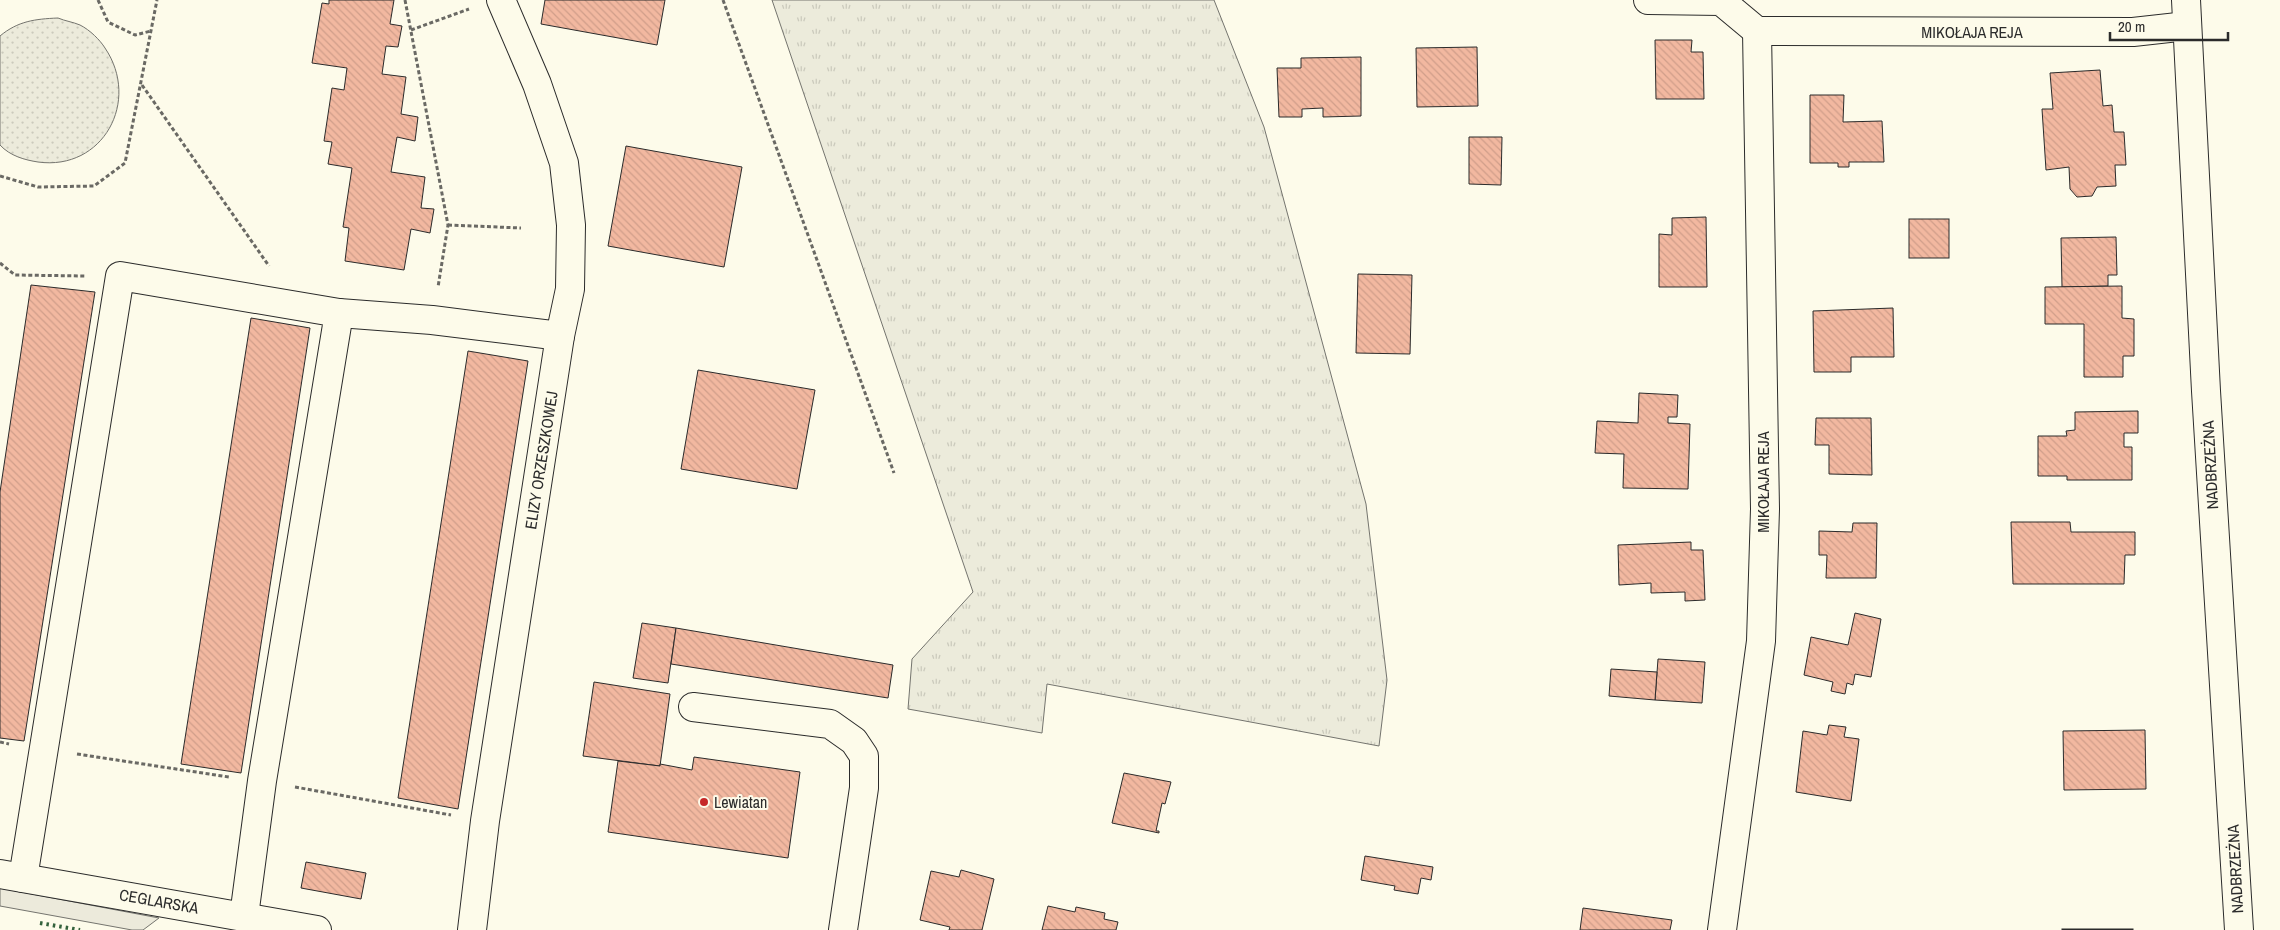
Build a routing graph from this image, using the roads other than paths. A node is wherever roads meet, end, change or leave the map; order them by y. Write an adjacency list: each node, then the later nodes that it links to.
1 (501, 0): 6 (street, ELIZY ORZESZKOWEJ)
2 (1648, 0): 4 (street)
3 (2186, 13): 4 (street, MIKOŁAJA REJA); 14 (street, NADBRZEŻNA)
4 (1757, 31): 13 (street, MIKOŁAJA REJA)
5 (339, 313): 6 (street); 8 (street); 9 (street)
6 (560, 336): 11 (street, ELIZY ORZESZKOWEJ)
7 (692, 707): 12 (street)
8 (12, 876): 9 (street, CEGLARSKA)
9 (244, 916): 10 (street, CEGLARSKA)
10 (317, 930)
11 (472, 930)
12 (843, 930)
13 (1722, 930)
14 (2239, 930)

